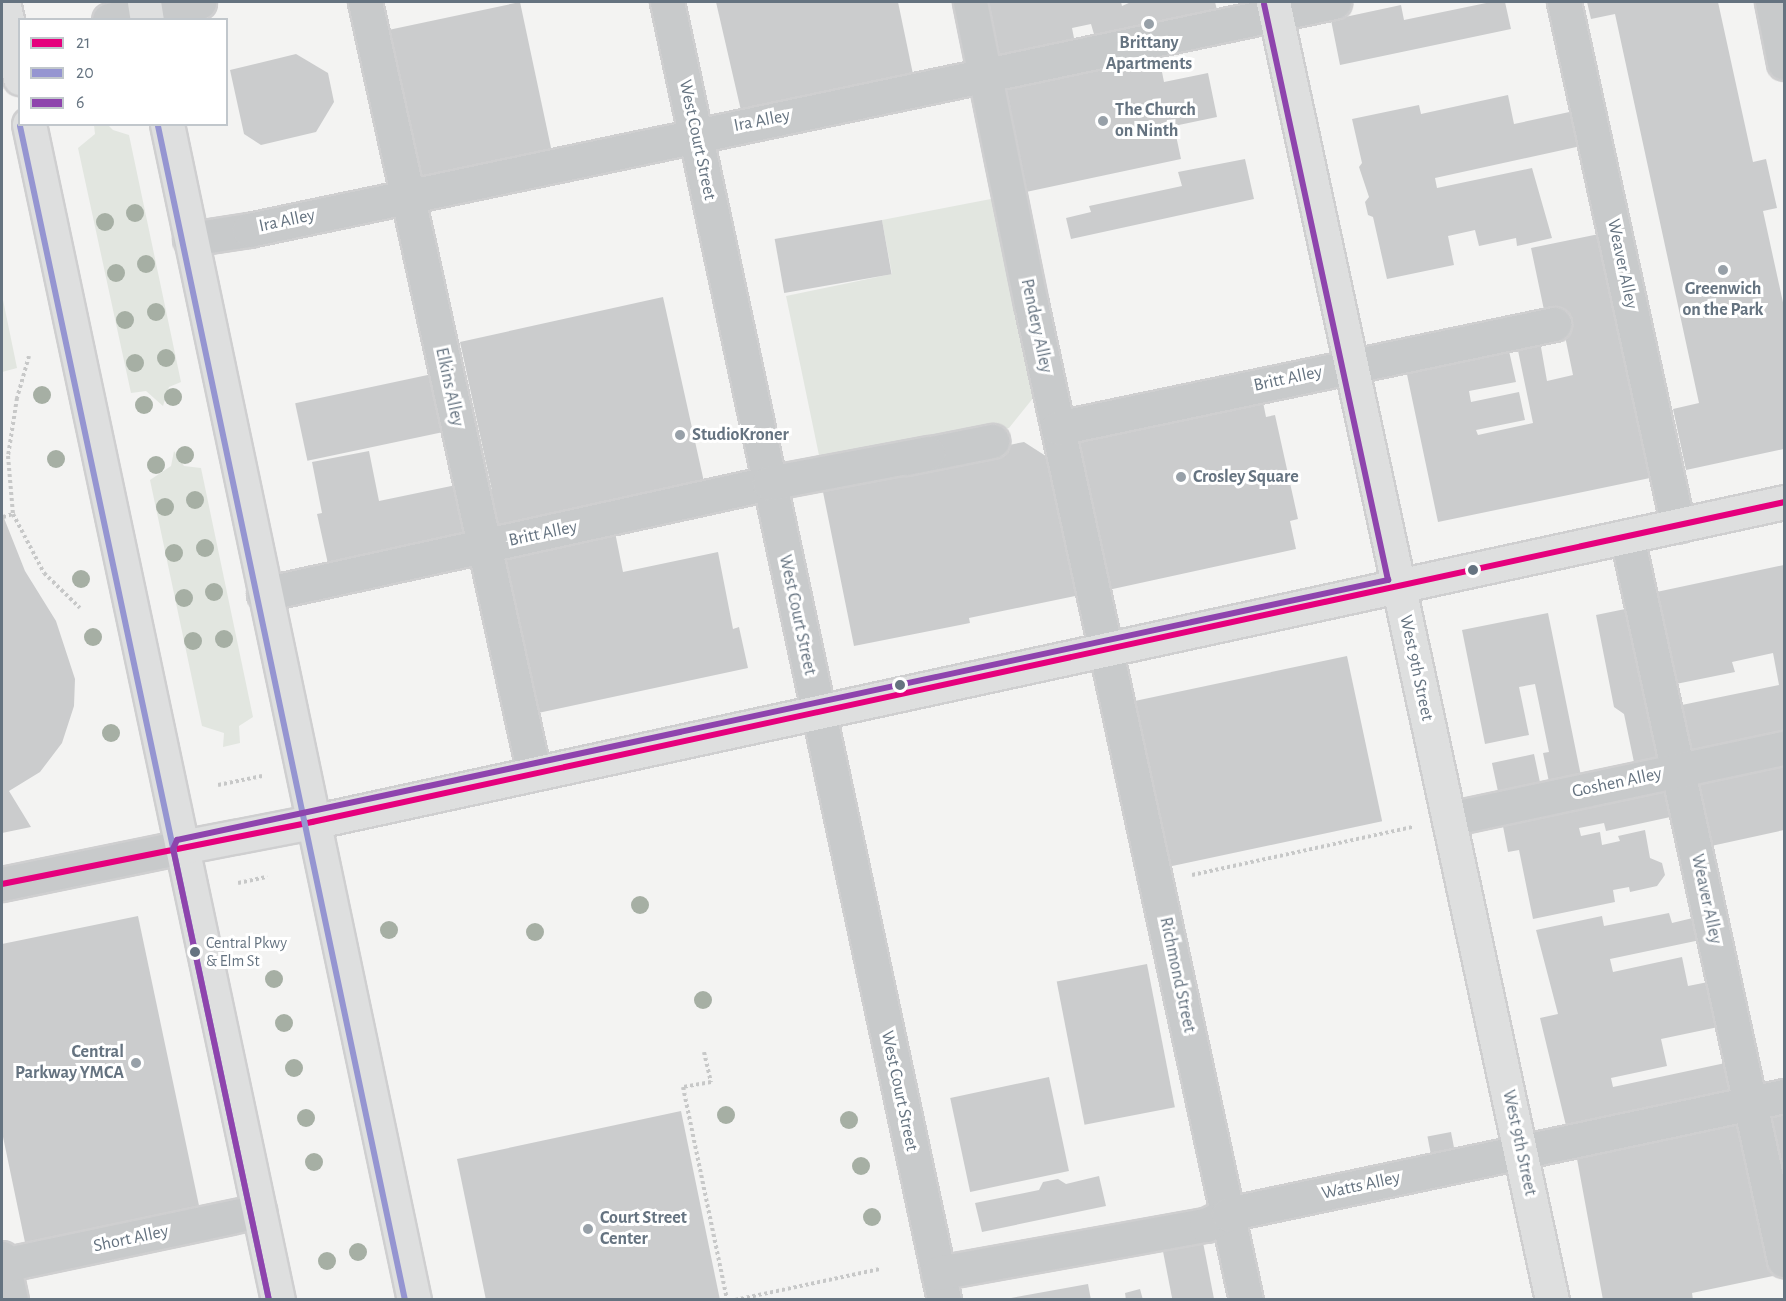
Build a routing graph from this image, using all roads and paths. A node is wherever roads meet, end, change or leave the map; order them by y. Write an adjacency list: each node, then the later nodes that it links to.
1 (3, 2): 12 (main road)
2 (200, 2): 10 (street)
3 (365, 2): 19 (street, Elkins Alley)
4 (667, 2): 18 (street, West Court Street)
5 (970, 2): 15 (street, Pendery Alley)
6 (1334, 2): 9 (street, Ira Alley)
7 (1564, 2): 30 (street, Weaver Alley)
8 (1772, 2): 13 (street)
9 (1274, 7): 15 (street, Ira Alley); 23 (main road, West 9th Street)
10 (145, 11): 11 (street)
11 (118, 18)
12 (11, 41): 14 (main road)
13 (1785, 63)
14 (18, 70)
15 (987, 74): 18 (street, Ira Alley); 24 (street, Pendery Alley)
16 (29, 126): 45 (main road)
17 (167, 126): 20 (main road)
18 (696, 133): 19 (street, Ira Alley); 26 (street, West Court Street)
19 (409, 194): 20 (street, Ira Alley); 32 (street, Elkins Alley)
20 (190, 239): 34 (main road)
21 (1554, 324): 23 (street, Britt Alley)
22 (29, 356): 28 (path)
23 (1351, 366): 24 (street, Britt Alley); 33 (main road, West 9th Street)
24 (1058, 428): 36 (street, Pendery Alley)
25 (992, 441): 26 (street, Britt Alley)
26 (769, 483): 32 (street, Britt Alley); 37 (street, West Court Street)
27 (1785, 502): 30 (main road)
28 (13, 514): 29 (path); 35 (path)
29 (3, 516)
30 (1678, 526): 31 (main road)
31 (1627, 537): 33 (main road); 39 (street, Weaver Alley)
32 (483, 547): 34 (street, Britt Alley); 40 (street, Elkins Alley)
33 (1399, 587): 36 (main road); 43 (main road, West 9th Street)
34 (264, 594): 44 (main road)
35 (80, 608)
36 (1108, 650): 37 (main road); 47 (street, Richmond Street)
37 (818, 711): 40 (main road); 59 (street, West Court Street)
38 (1785, 748): 39 (street, Goshen Alley)
39 (1678, 771): 43 (street, Goshen Alley); 52 (street, Weaver Alley)
40 (534, 773): 44 (main road)
41 (262, 776): 42 (path)
42 (218, 785)
43 (1449, 819): 47 (path); 53 (main road, West 9th Street)
44 (312, 822): 45 (main road); 62 (main road)
45 (182, 847): 48 (street); 54 (main road)
46 (267, 877): 49 (path)
47 (1157, 882): 55 (street, Richmond Street)
48 (2, 884)
49 (238, 884)
50 (704, 1052): 63 (path)
51 (1785, 1096): 52 (street, Watts Alley)
52 (1750, 1104): 53 (street, Watts Alley); 56 (street, Weaver Alley)
53 (1521, 1152): 55 (street, Watts Alley); 66 (main road, West 9th Street)
54 (259, 1211): 57 (street, Short Alley); 61 (main road)
55 (1228, 1214): 59 (street, Watts Alley); 65 (street, Richmond Street)
56 (1785, 1260)
57 (2, 1261): 60 (street)
58 (880, 1269): 64 (path)
59 (941, 1286)
60 (10, 1299)
61 (278, 1299)
62 (414, 1299)
63 (727, 1299)
64 (735, 1299)
65 (1246, 1299)
66 (1552, 1299)

